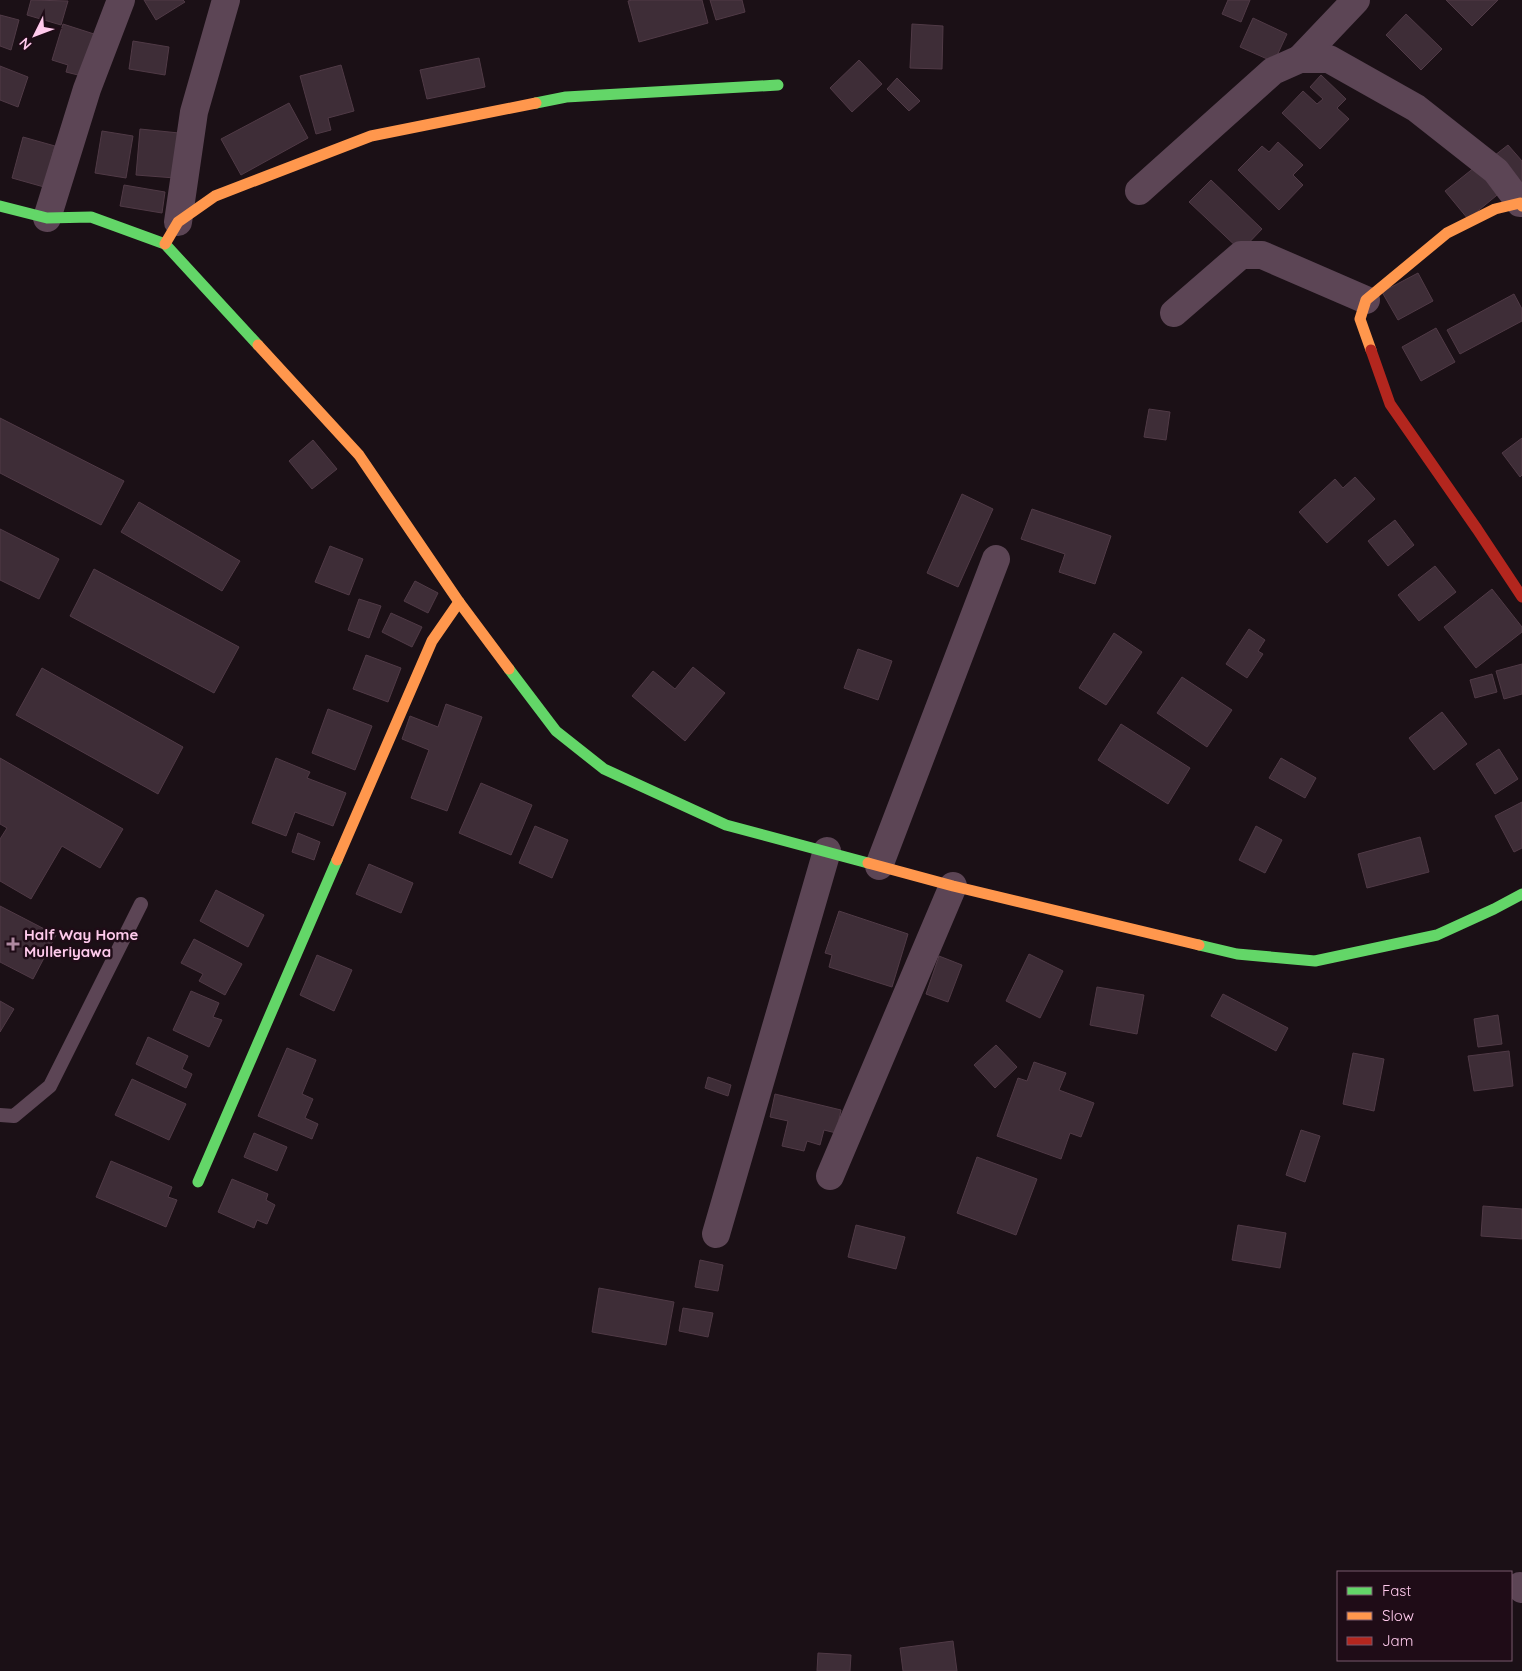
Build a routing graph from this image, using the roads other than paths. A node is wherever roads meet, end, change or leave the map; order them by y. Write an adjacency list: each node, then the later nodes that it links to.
1 (121, 0): 9 (street)
2 (226, 0): 10 (street)
3 (1356, 0): 4 (street)
4 (1300, 59): 6 (street); 7 (street)
5 (778, 85): 10 (street)
6 (1139, 191)
7 (1521, 204): 11 (street)
8 (0, 206): 9 (street)
9 (48, 218): 10 (street)
10 (172, 233): 15 (street)
11 (1366, 300): 12 (street); 14 (street)
12 (1174, 313)
13 (996, 559): 17 (street)
14 (1522, 597)
15 (459, 602): 16 (street); 23 (street)
16 (827, 851): 17 (street); 24 (street)
17 (879, 866): 18 (street)
18 (953, 886): 19 (street); 22 (street)
19 (1522, 894)
20 (142, 904): 21 (lane)
21 (0, 1115)
22 (830, 1176)
23 (198, 1182)
24 (716, 1234)

